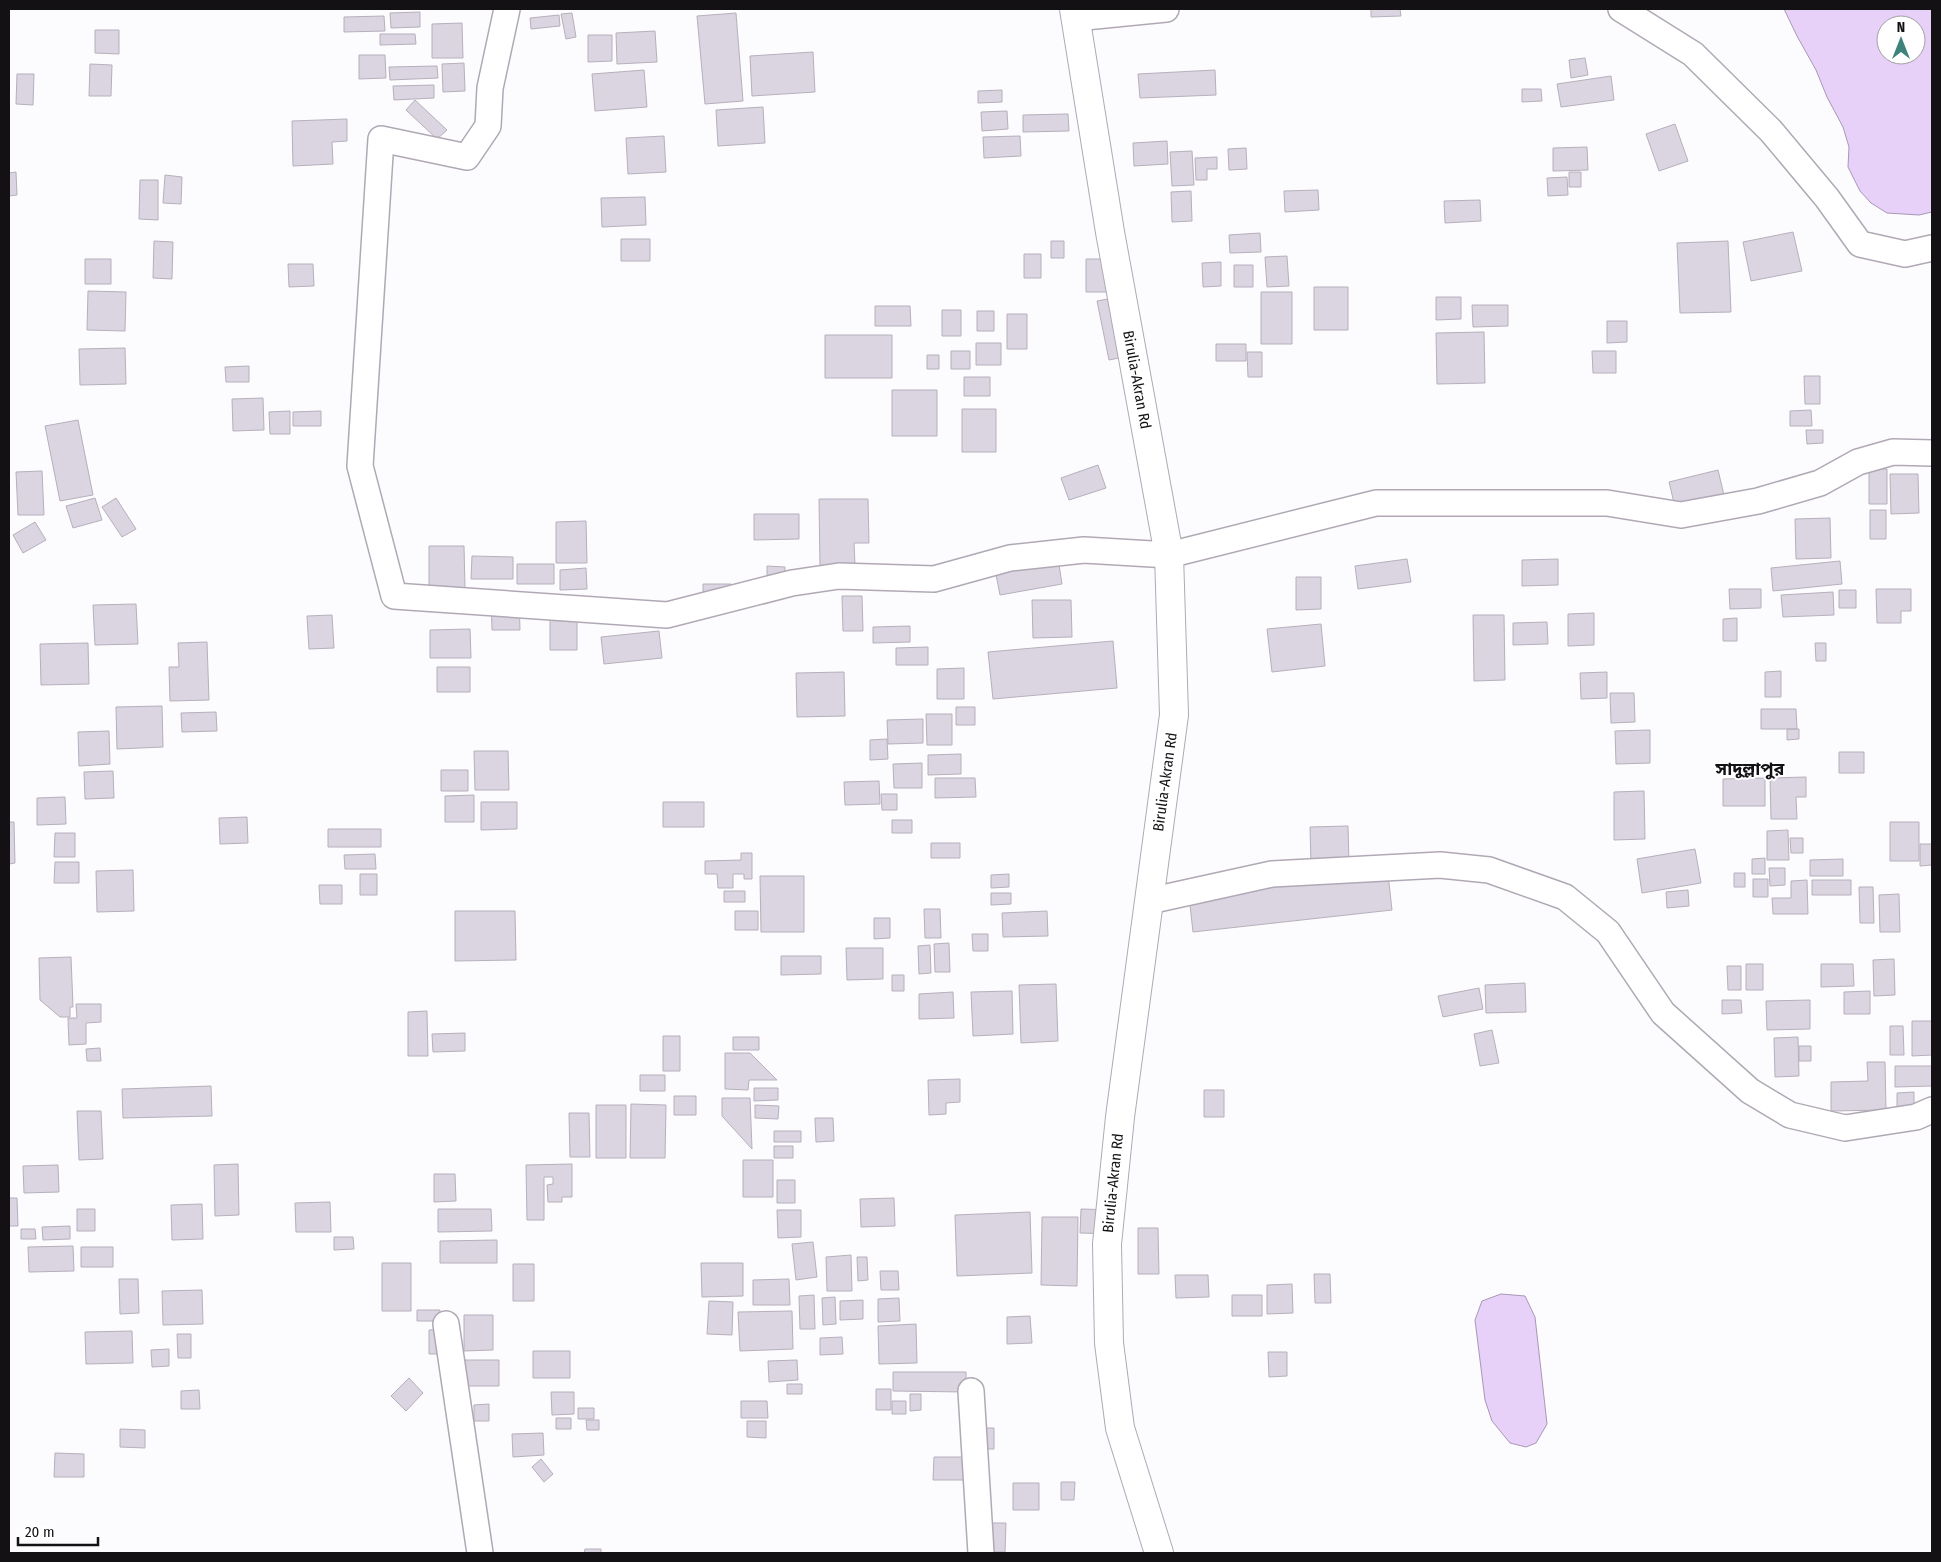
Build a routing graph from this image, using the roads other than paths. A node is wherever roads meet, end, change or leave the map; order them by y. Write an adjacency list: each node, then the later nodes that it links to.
1 (507, 9): 7 (street)
2 (1166, 9): 4 (street)
3 (1621, 9): 5 (street)
4 (1074, 13): 7 (street, Birulia-Akran Rd)
5 (1932, 248)
6 (1932, 453): 7 (street)
7 (1169, 555): 8 (street, Birulia-Akran Rd)
8 (1149, 901): 9 (street); 14 (street, Birulia-Akran Rd)
9 (1932, 1110)
10 (446, 1324): 12 (street)
11 (971, 1391): 13 (street)
12 (480, 1553)
13 (981, 1553)
14 (1158, 1553)

